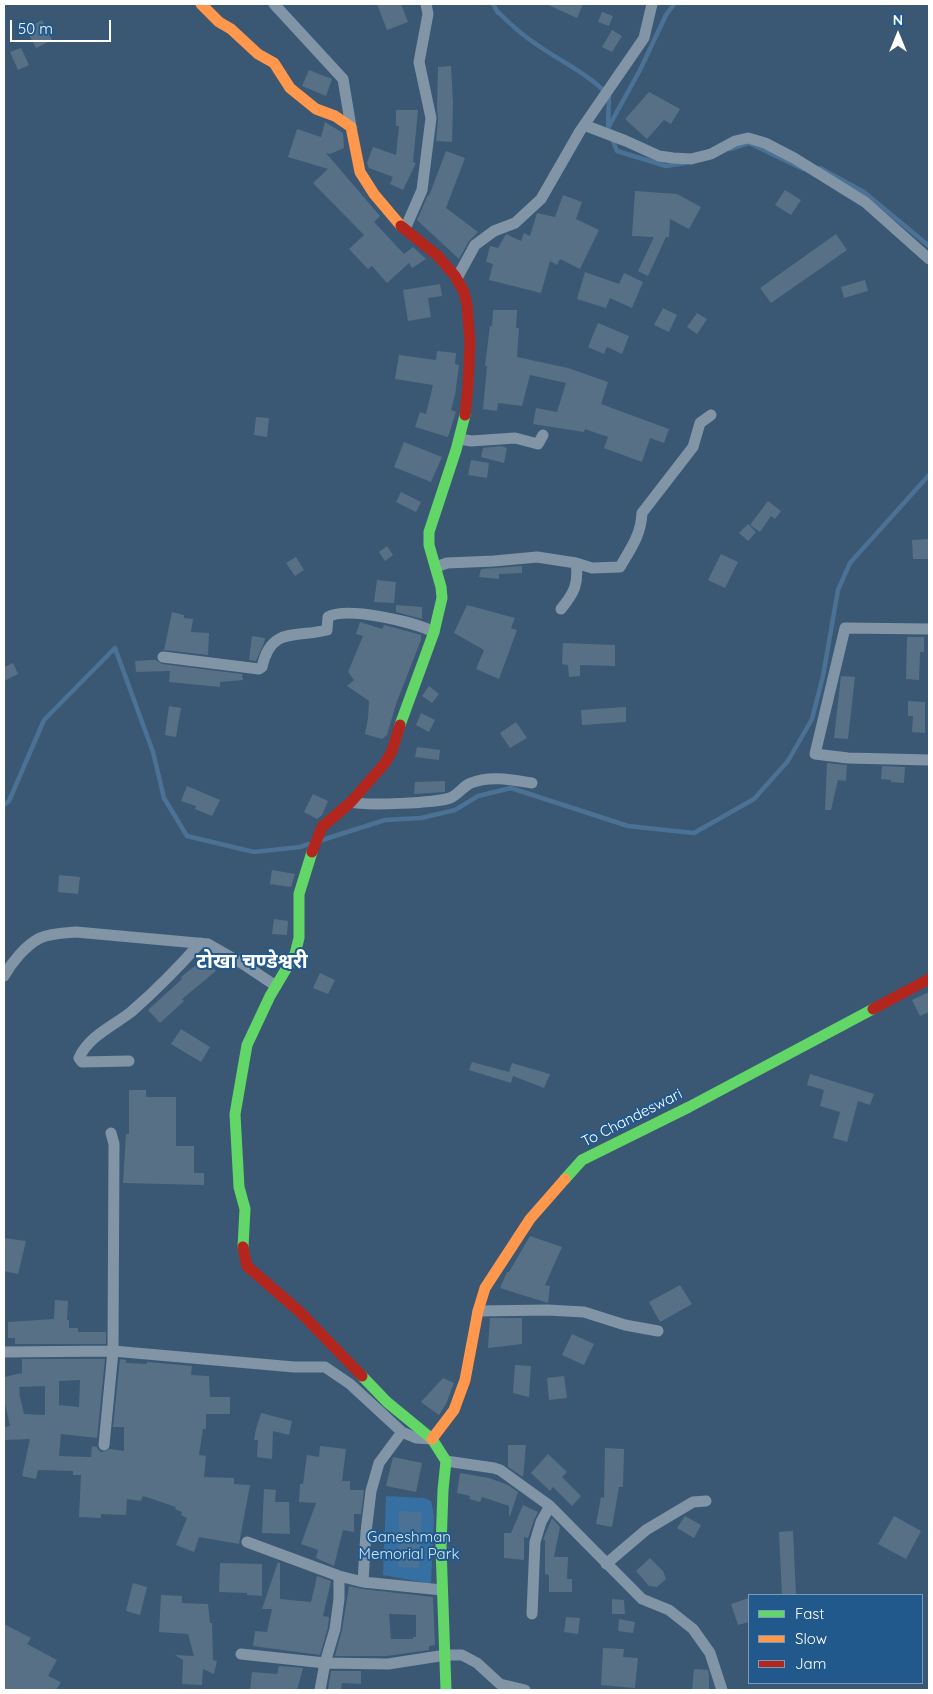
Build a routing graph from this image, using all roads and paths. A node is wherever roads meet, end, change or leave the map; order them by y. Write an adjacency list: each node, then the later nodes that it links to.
1 (201, 4): 6 (street)
2 (274, 4): 6 (street)
3 (652, 4): 5 (street)
4 (428, 6): 7 (street)
5 (584, 125): 8 (street); 9 (street)
6 (351, 127): 7 (street)
7 (405, 230): 9 (street)
8 (929, 259)
9 (457, 278): 12 (street)
10 (711, 415): 13 (street)
11 (543, 435): 12 (street)
12 (460, 439): 14 (street)
13 (576, 563): 14 (street); 15 (street)
14 (436, 567): 17 (street)
15 (560, 609)
16 (929, 629): 19 (street)
17 (434, 632): 18 (street); 21 (street)
18 (164, 657)
19 (929, 760)
20 (532, 784): 21 (street)
21 (351, 802): 25 (street)
22 (200, 943): 23 (street); 25 (street); 26 (street)
23 (4, 976)
24 (929, 979): 28 (street, To Chandeswari)
25 (276, 986): 33 (street)
26 (129, 1061)
27 (111, 1133): 30 (street)
28 (478, 1311): 29 (street); 33 (street, To Chandeswari)
29 (658, 1331)
30 (113, 1351): 31 (street); 32 (street); 34 (street)
31 (4, 1352)
32 (402, 1432): 33 (street); 41 (street)
33 (432, 1439): 35 (street)
34 (104, 1446)
35 (446, 1461): 37 (street); 42 (street)
36 (706, 1501): 39 (street)
37 (550, 1506): 39 (street); 43 (street)
38 (247, 1542): 40 (street)
39 (606, 1564): 50 (street)
40 (339, 1576): 41 (street); 46 (street)
41 (363, 1582): 42 (street)
42 (442, 1590): 45 (street)
43 (532, 1614)
44 (241, 1654): 46 (street)
45 (446, 1655): 46 (street); 48 (street); 49 (street)
46 (325, 1663): 47 (street)
47 (320, 1690)
48 (446, 1690)
49 (525, 1690)
50 (722, 1690)

